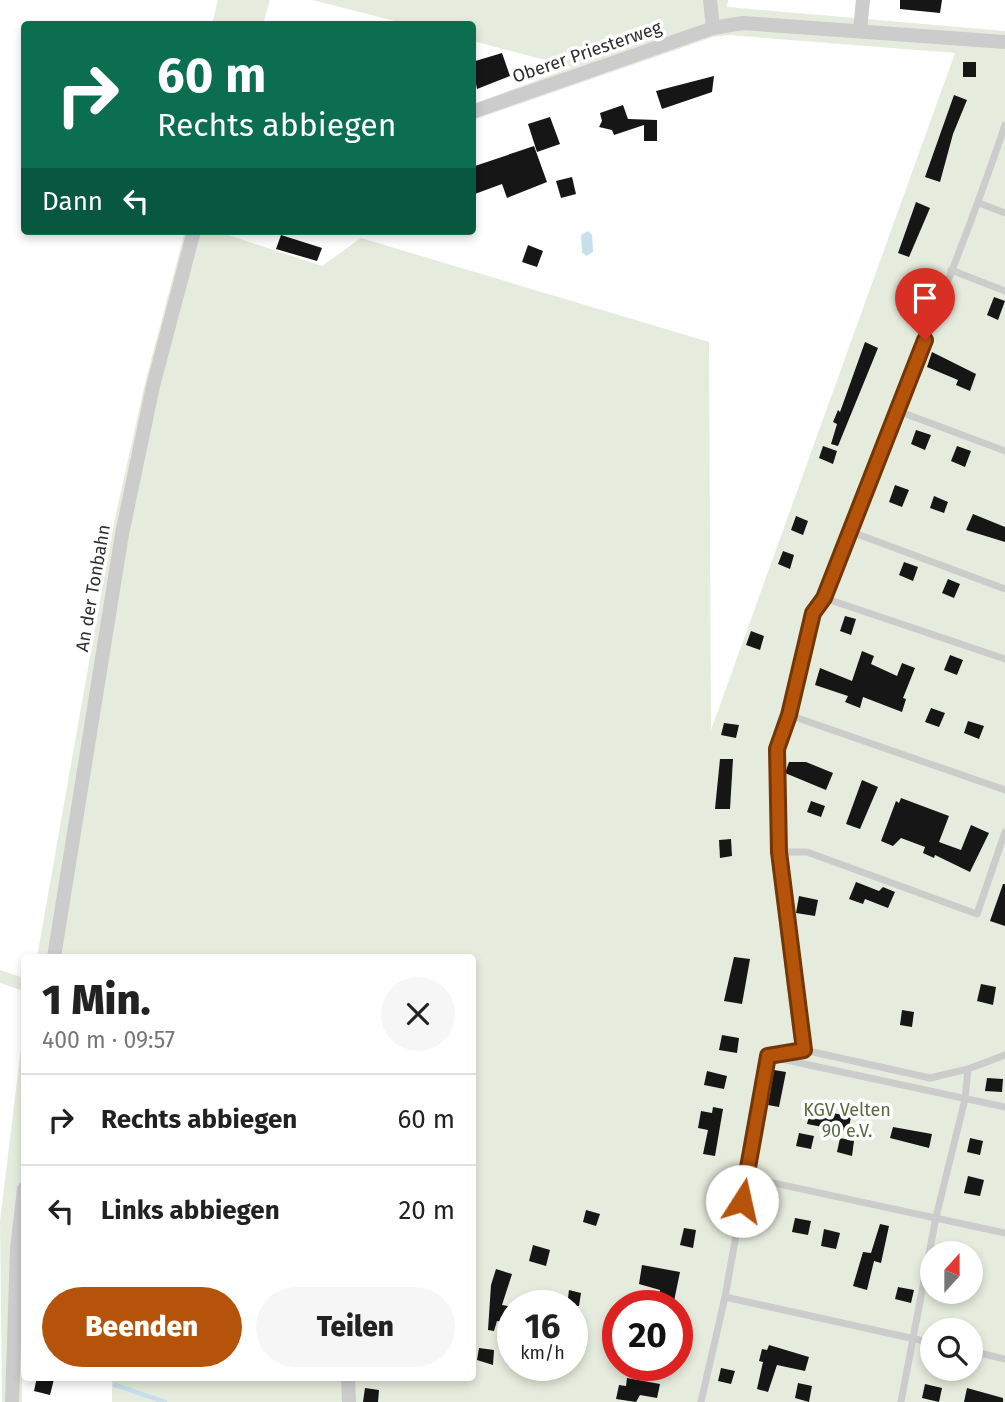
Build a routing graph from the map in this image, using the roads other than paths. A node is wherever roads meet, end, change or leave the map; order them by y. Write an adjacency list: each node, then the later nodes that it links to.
1 (710, 0): 3 (street)
2 (863, 0): 4 (street)
3 (713, 28): 4 (street, Oberer Priesterweg); 6 (street, Oberer Priesterweg)
4 (860, 30): 5 (street, Oberer Priesterweg)
5 (1005, 42)
6 (476, 111)
7 (1005, 125): 8 (lane)
8 (979, 203): 9 (lane); 11 (lane)
9 (1005, 213)
10 (193, 235): 23 (street, An der Tonbahn)
11 (951, 270): 12 (lane); 13 (lane)
12 (1005, 291)
13 (898, 411): 14 (lane); 15 (lane)
14 (1005, 451)
15 (849, 531): 16 (lane); 17 (lane)
16 (1005, 589)
17 (824, 598): 18 (lane); 19 (lane)
18 (1005, 659)
19 (789, 715): 20 (lane); 22 (lane)
20 (1005, 790)
21 (1005, 832): 22 (lane)
22 (779, 852): 24 (lane)
23 (54, 954)
24 (804, 1050): 26 (lane); 27 (lane)
25 (1005, 1055): 27 (lane)
26 (768, 1056): 28 (lane); 30 (lane)
27 (968, 1069): 28 (lane)
28 (965, 1099): 29 (lane); 32 (lane)
29 (1005, 1107)
30 (746, 1177): 32 (lane); 34 (lane)
31 (21, 1214): 40 (street)
32 (936, 1217): 33 (lane); 35 (lane)
33 (1005, 1233)
34 (724, 1297): 35 (lane); 42 (lane)
35 (913, 1338): 36 (lane); 43 (lane)
36 (920, 1340)
37 (983, 1354): 38 (lane)
38 (1005, 1359)
39 (348, 1381): 41 (street)
40 (12, 1402)
41 (349, 1402)
42 (701, 1402)
43 (901, 1402)

